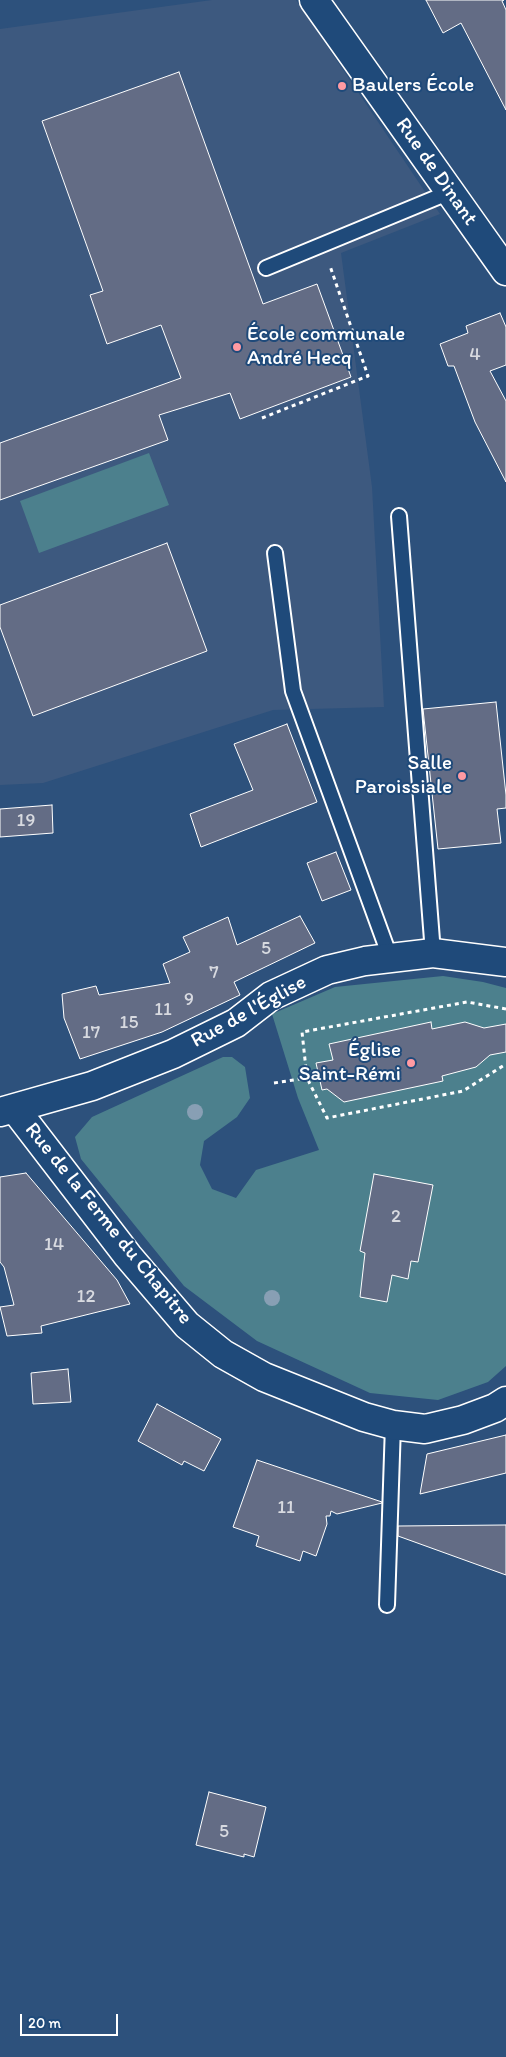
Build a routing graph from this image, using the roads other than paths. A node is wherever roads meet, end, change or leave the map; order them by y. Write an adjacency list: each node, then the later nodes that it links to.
1 (314, 0): 2 (street, Rue de Dinant)
2 (450, 192): 3 (lane); 4 (street, Rue de Dinant)
3 (266, 268)
4 (506, 272)
5 (399, 516): 7 (lane)
6 (275, 553): 8 (lane)
7 (433, 952): 8 (street, Rue de l'Église); 9 (street, Rue de l'Église)
8 (390, 957): 10 (street, Rue de l'Église)
9 (506, 962)
10 (7, 1110): 12 (street, Rue de la Ferme du Chapitre)
11 (506, 1401): 12 (street, Rue de la Ferme du Chapitre)
12 (393, 1425): 13 (lane)
13 (387, 1604)

